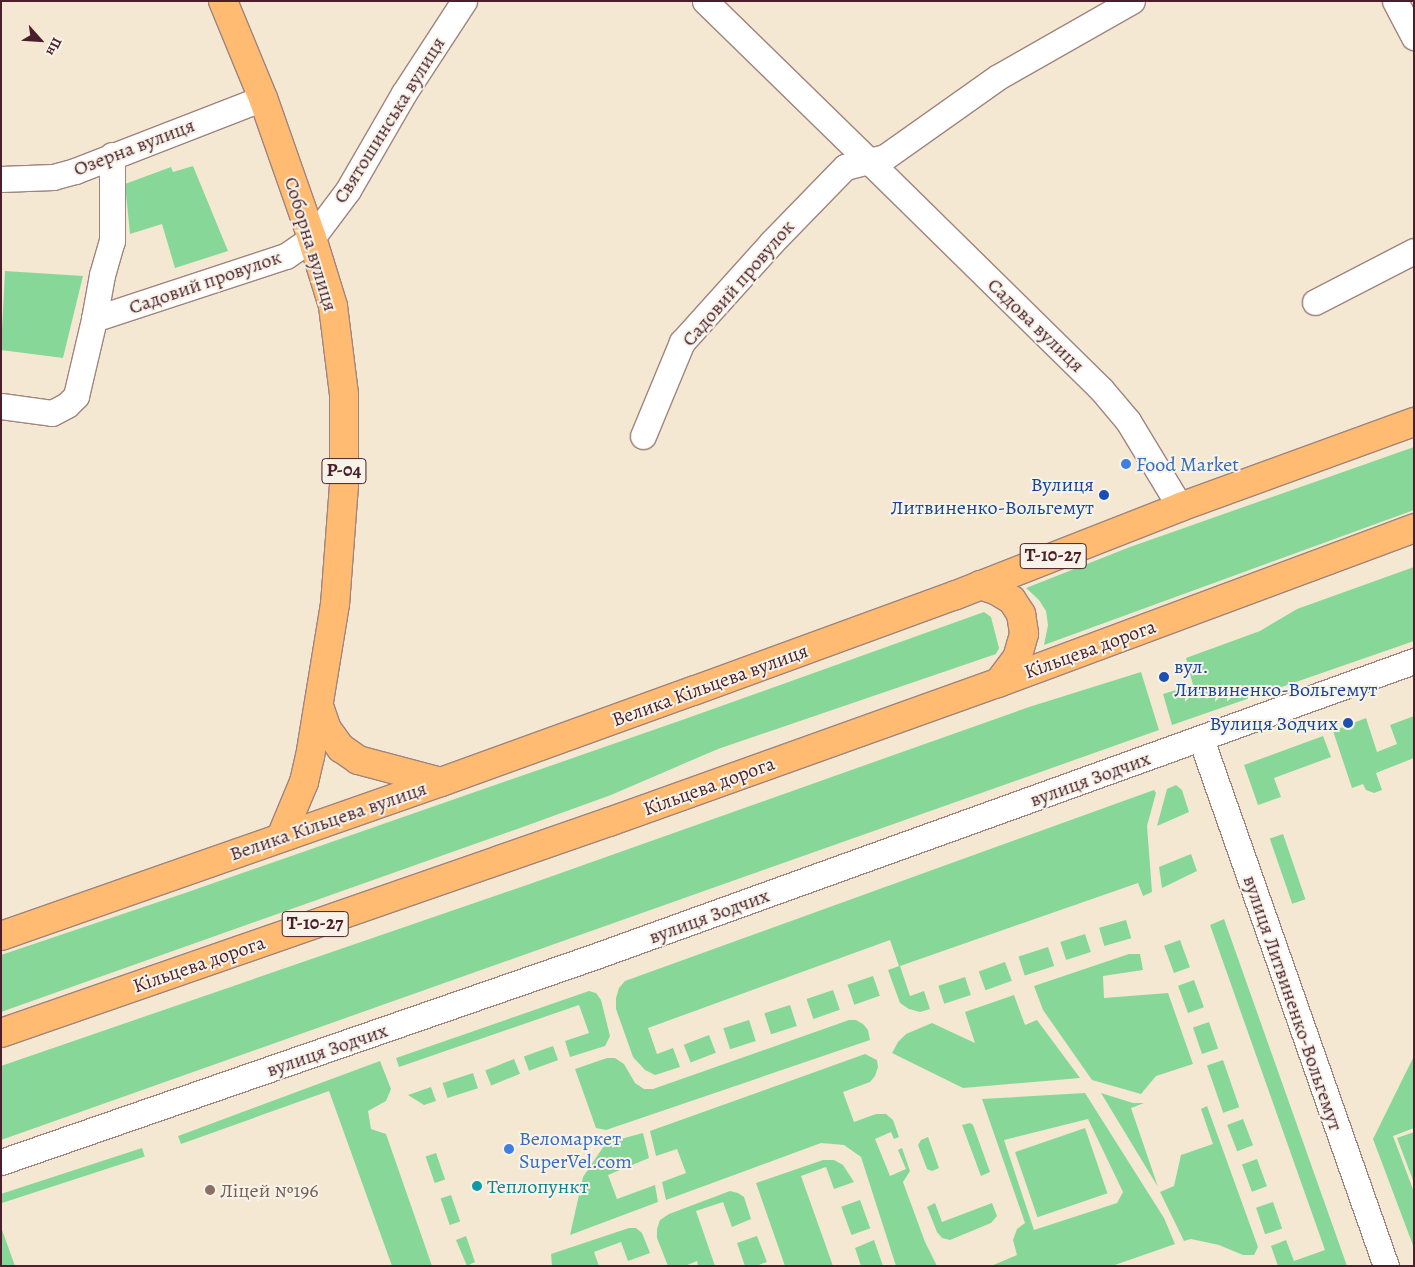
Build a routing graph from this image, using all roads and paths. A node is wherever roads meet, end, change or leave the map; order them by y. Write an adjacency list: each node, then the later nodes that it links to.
1 (223, 1): 7 (main road, Соборна вулиця / Р-04)
2 (464, 1): 11 (street, Святошинська вулиця)
3 (705, 1): 9 (street, Садова вулиця)
4 (1132, 1): 9 (street)
5 (1395, 1): 6 (street)
6 (1414, 37)
7 (263, 98): 8 (street, Озерна вулиця); 11 (main road, Соборна вулиця / Р-04)
8 (112, 156): 10 (street, Озерна вулиця); 14 (street)
9 (869, 161): 17 (street, Садовий провулок); 18 (street, Садова вулиця)
10 (1, 178)
11 (312, 238): 14 (street, Садовий провулок); 23 (main road, Соборна вулиця / Р-04)
12 (1414, 252): 13 (street)
13 (1316, 302)
14 (94, 319): 15 (street)
15 (1, 406)
16 (1414, 422): 18 (main road, Велика Кільцева вулиця / Т-10-27)
17 (643, 436)
18 (1180, 507): 20 (main road, Велика Кільцева вулиця / Т-10-27)
19 (1414, 528): 22 (main road, Кільцева дорога / Т-10-27)
20 (980, 585): 22 (main road); 25 (main road, Велика Кільцева вулиця / Т-10-27)
21 (1414, 662): 24 (street, вулиця Зодчих)
22 (998, 683): 28 (main road, Кільцева дорога / Т-10-27)
23 (318, 706): 25 (main road); 26 (main road, Соборна вулиця / Р-04)
24 (1201, 739): 29 (street, вулиця Зодчих); 30 (street, вулиця Литвиненко-Вольгемут)
25 (440, 782): 26 (main road, Велика Кільцева вулиця / Т-10-27)
26 (281, 837): 27 (main road, Велика Кільцева вулиця / Т-10-27)
27 (1, 936)
28 (1, 1033)
29 (1, 1162)
30 (1386, 1266)

